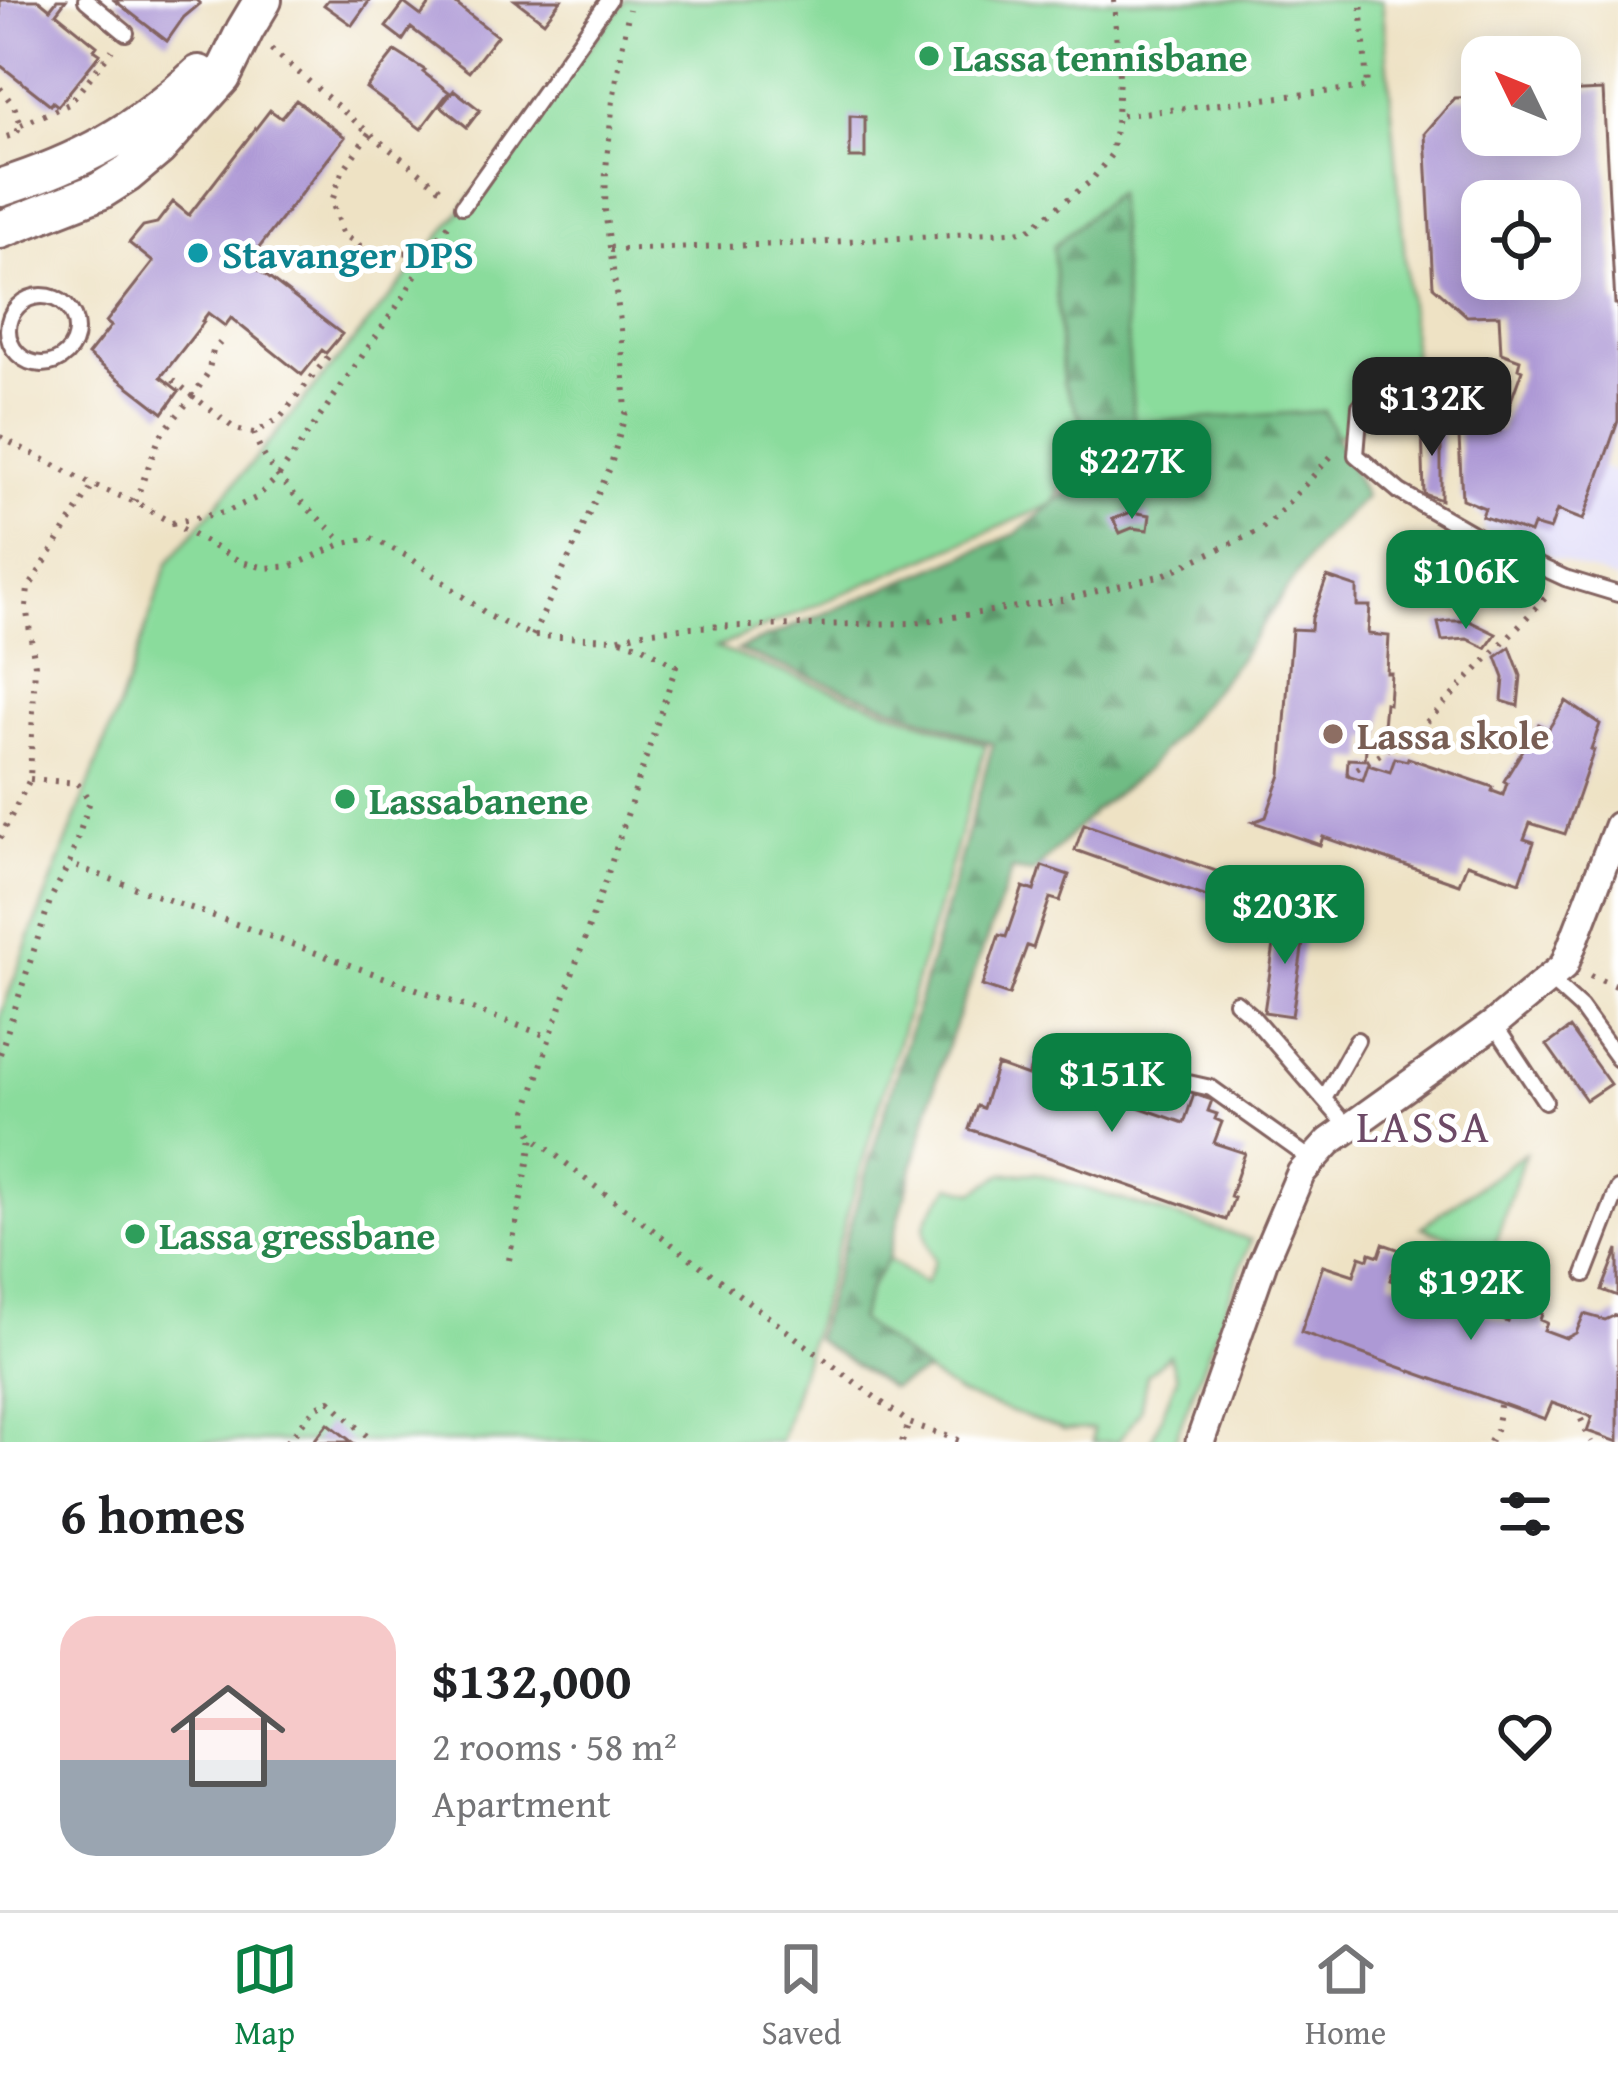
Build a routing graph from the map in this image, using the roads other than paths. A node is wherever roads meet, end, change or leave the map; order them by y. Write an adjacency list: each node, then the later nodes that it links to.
1 (86, 0): 4 (lane)
2 (609, 0): 6 (lane)
3 (256, 24): 5 (main road); 7 (main road)
4 (126, 33)
5 (0, 188)
6 (463, 206)
7 (0, 230)
8 (6, 346): 8 (lane)
9 (1360, 406): 10 (lane)
10 (1618, 594)
11 (1618, 826): 12 (street)
12 (1550, 980): 14 (street); 17 (lane)
13 (1236, 1002): 18 (lane)
14 (1494, 1024): 19 (lane); 20 (street)
15 (1357, 1040): 18 (lane)
16 (1081, 1059): 21 (lane)
17 (1618, 1059)
18 (1324, 1100): 20 (lane)
19 (1545, 1101)
20 (1348, 1127): 21 (street)
21 (1312, 1160): 24 (street)
22 (1618, 1189): 23 (lane)
23 (1586, 1274)
24 (1200, 1442)

